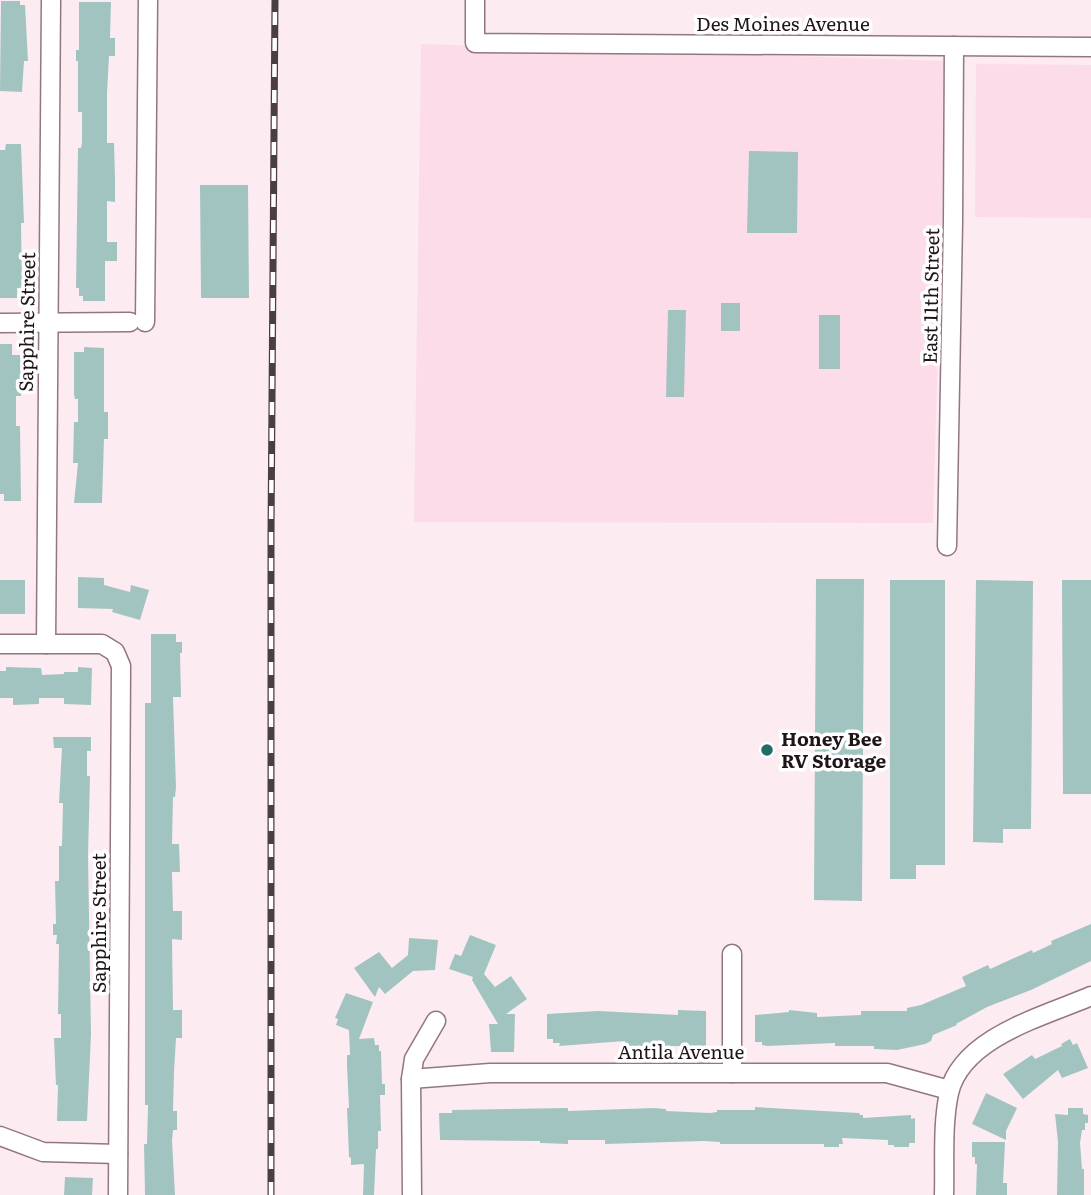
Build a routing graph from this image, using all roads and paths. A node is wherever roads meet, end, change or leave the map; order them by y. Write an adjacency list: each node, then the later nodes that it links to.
1 (51, 0): 6 (street, Sapphire Street)
2 (148, 0): 6 (street)
3 (475, 0): 4 (street, Des Moines Avenue)
4 (954, 46): 5 (street, Des Moines Avenue); 8 (street, East 11th Street)
5 (1091, 47)
6 (48, 322): 7 (street); 10 (street, Sapphire Street)
7 (0, 323)
8 (947, 546)
9 (0, 644): 10 (street)
10 (46, 644): 18 (street, Sapphire Street)
11 (732, 954): 14 (street)
12 (1091, 996): 16 (street)
13 (436, 1021): 15 (street)
14 (732, 1073): 15 (street, Antila Avenue); 16 (street, Antila Avenue)
15 (411, 1079): 20 (street)
16 (950, 1090): 21 (street)
17 (0, 1136): 18 (street)
18 (118, 1154): 19 (street, Sapphire Street)
19 (118, 1195)
20 (412, 1195)
21 (944, 1195)

